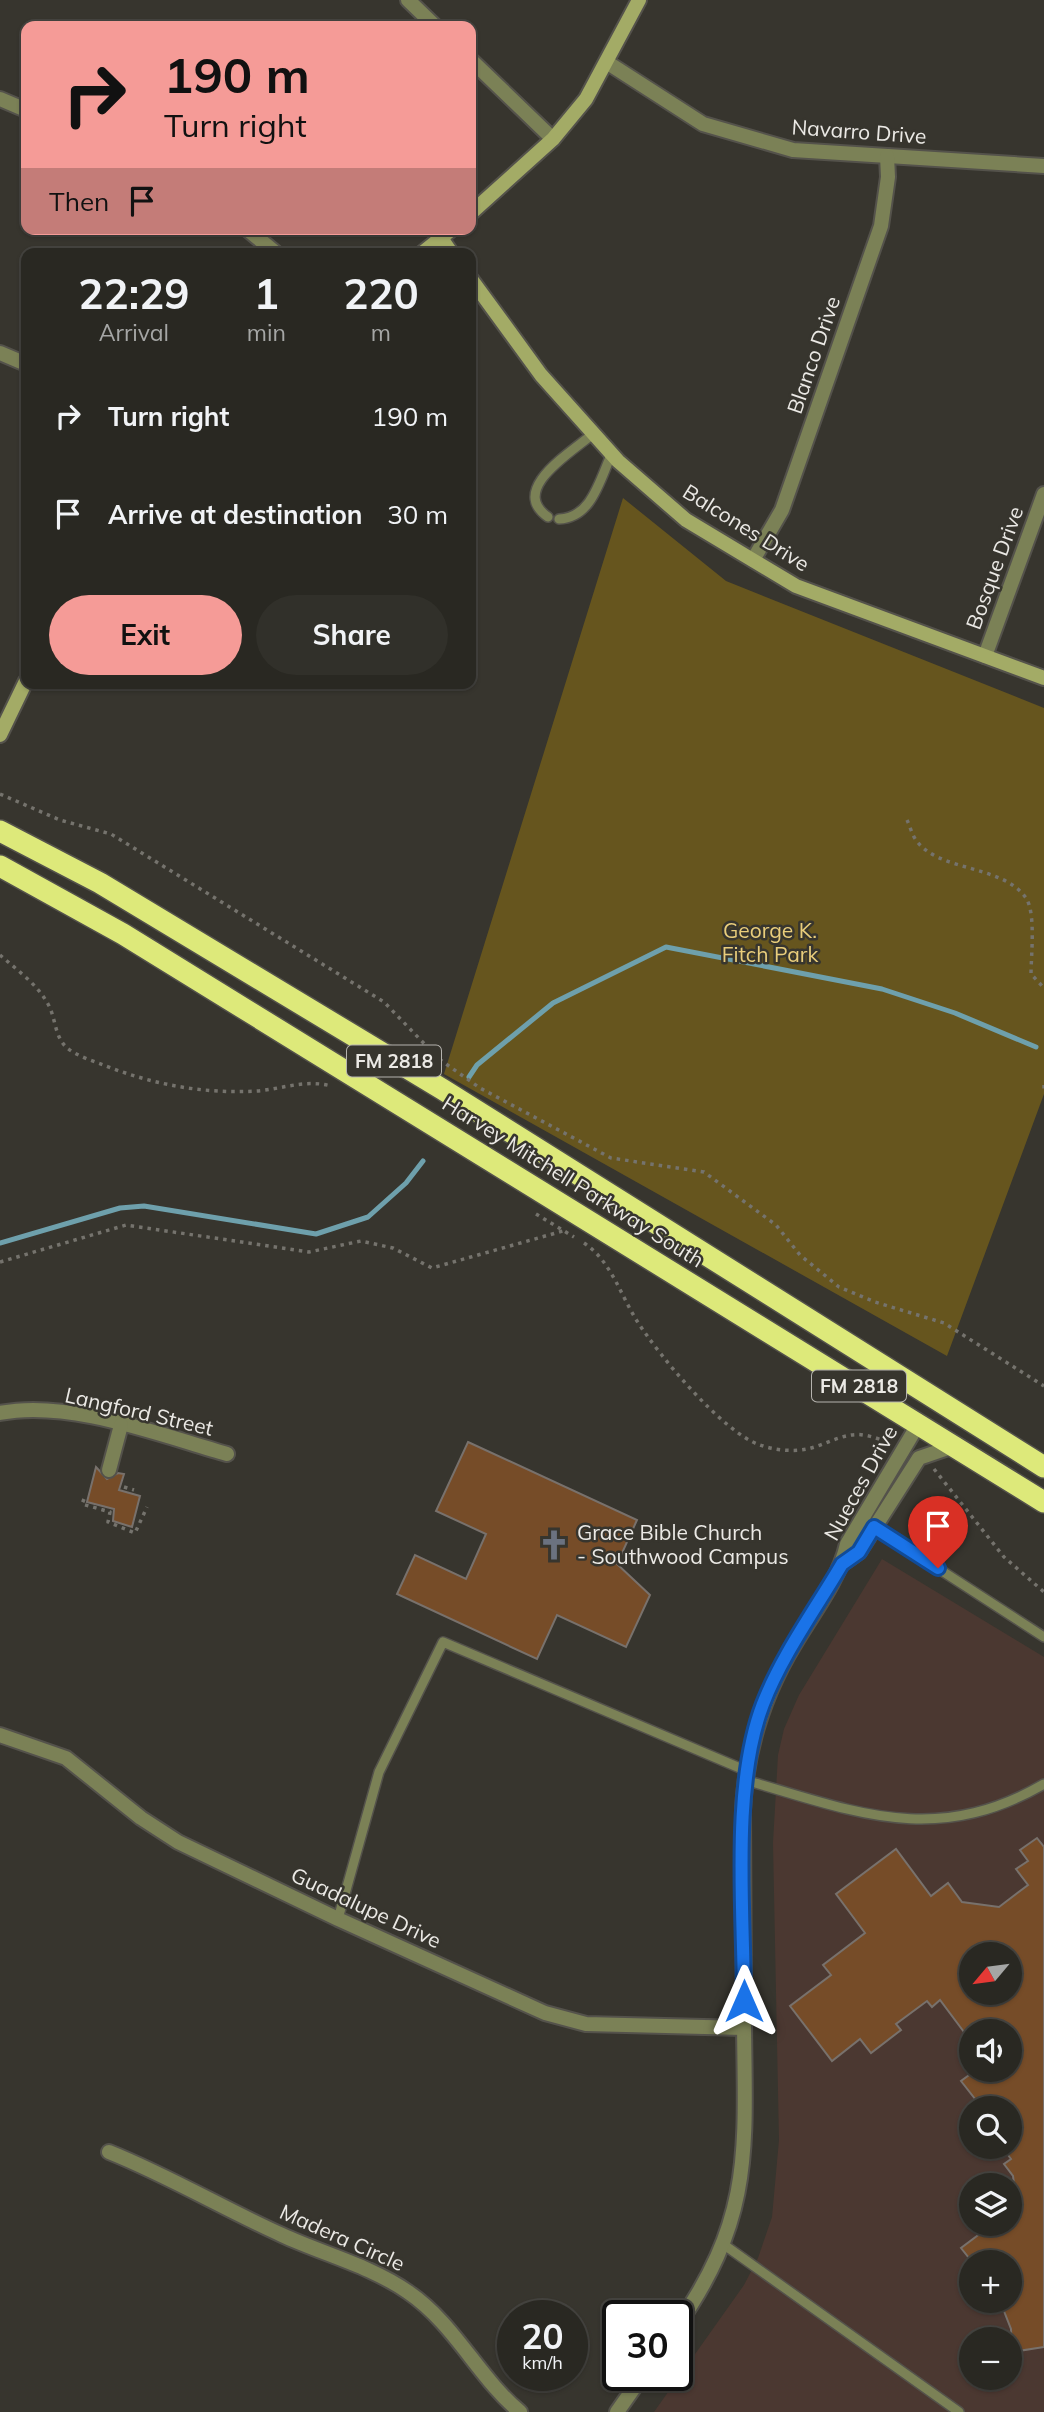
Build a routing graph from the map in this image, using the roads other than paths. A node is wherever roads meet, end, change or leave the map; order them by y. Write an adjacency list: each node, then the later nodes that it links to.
1 (408, 0): 3 (street)
2 (639, 0): 4 (street)
3 (430, 21)
4 (608, 63): 8 (street); 9 (street, Navarro Drive)
5 (476, 65): 8 (street)
6 (0, 99): 7 (street)
7 (21, 108)
8 (553, 139): 11 (street)
9 (887, 156): 10 (street, Navarro Drive); 24 (street, Blanco Drive)
10 (1044, 166)
11 (476, 209)
12 (254, 235): 14 (street)
13 (446, 235): 15 (street)
14 (270, 248)
15 (429, 248)
16 (476, 286): 19 (street, Balcones Drive)
17 (0, 353): 18 (street)
18 (21, 362)
19 (594, 433): 20 (street, Balcones Drive); 22 (lane)
20 (612, 453): 23 (lane); 24 (street, Balcones Drive)
21 (1044, 494): 25 (street, Bosque Drive)
22 (548, 517)
23 (559, 519)
24 (753, 560): 25 (street, Balcones Drive)
25 (985, 656): 26 (street, Balcones Drive)
26 (1044, 678)
27 (22, 689): 28 (street)
28 (0, 735)
29 (0, 831): 32 (highway, Harvey Mitchell Parkway South / FM 2818)
30 (0, 866): 33 (highway, Harvey Mitchell Parkway South / FM 2818)
31 (0, 1413): 34 (street, Langford Street)
32 (964, 1417): 33 (highway); 37 (highway, Harvey Mitchell Parkway South / FM 2818)
33 (919, 1423): 35 (highway, Harvey Mitchell Parkway South / FM 2818); 41 (street, Nueces Drive)
34 (121, 1425): 36 (street, Langford Street); 38 (street)
35 (954, 1446): 39 (highway, Harvey Mitchell Parkway South / FM 2818); 40 (street, Nueces Drive)
36 (227, 1454)
37 (1044, 1467)
38 (108, 1470)
39 (1044, 1502)
40 (874, 1527): 41 (street, Nueces Drive); 42 (lane)
41 (842, 1564): 44 (street, Nueces Drive)
42 (1044, 1637)
43 (0, 1735): 46 (street, Guadalupe Drive)
44 (746, 1776): 45 (lane); 46 (lane); 47 (street, Nueces Drive)
45 (1044, 1784)
46 (338, 1919): 47 (street, Guadalupe Drive)
47 (744, 2028): 49 (street, Nueces Drive)
48 (109, 2152): 52 (street, Madera Circle)
49 (723, 2244): 50 (street, Nueces Drive); 54 (lane)
50 (692, 2300)
51 (632, 2391): 53 (street)
52 (520, 2412)
53 (617, 2412)
54 (959, 2412)

